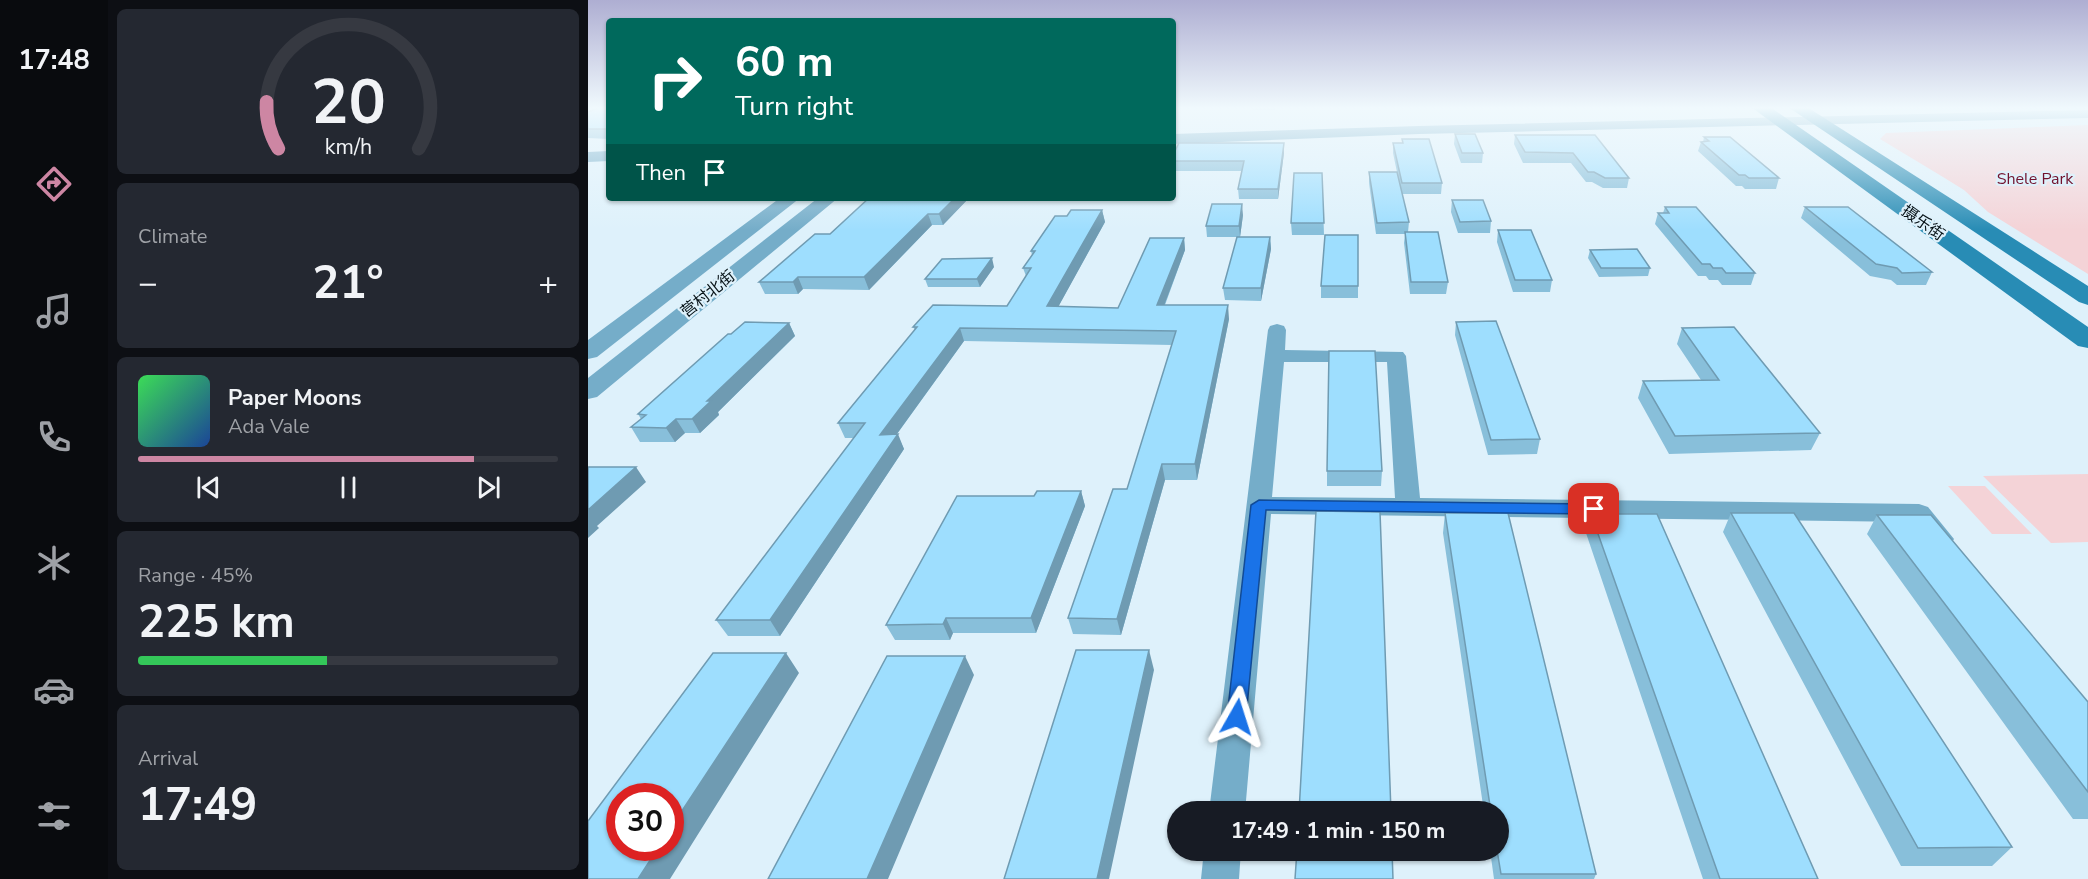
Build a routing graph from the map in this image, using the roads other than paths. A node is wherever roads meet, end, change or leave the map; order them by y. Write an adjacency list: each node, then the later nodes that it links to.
1 (1827, 148): 8 (main road, 摄乐街)
2 (1860, 148): 7 (main road, 摄乐街)
3 (588, 159): 4 (street)
4 (606, 159)
5 (787, 201): 9 (street, 营村北街)
6 (825, 201): 10 (street, 营村北街)
7 (2088, 297)
8 (2088, 340)
9 (588, 352)
10 (588, 391)
11 (1259, 505): 12 (street); 12 (street); 14 (street)
12 (1408, 507): 13 (street)
13 (1956, 558)
14 (1228, 801)
15 (1222, 861): 16 (street)
16 (1220, 879)

